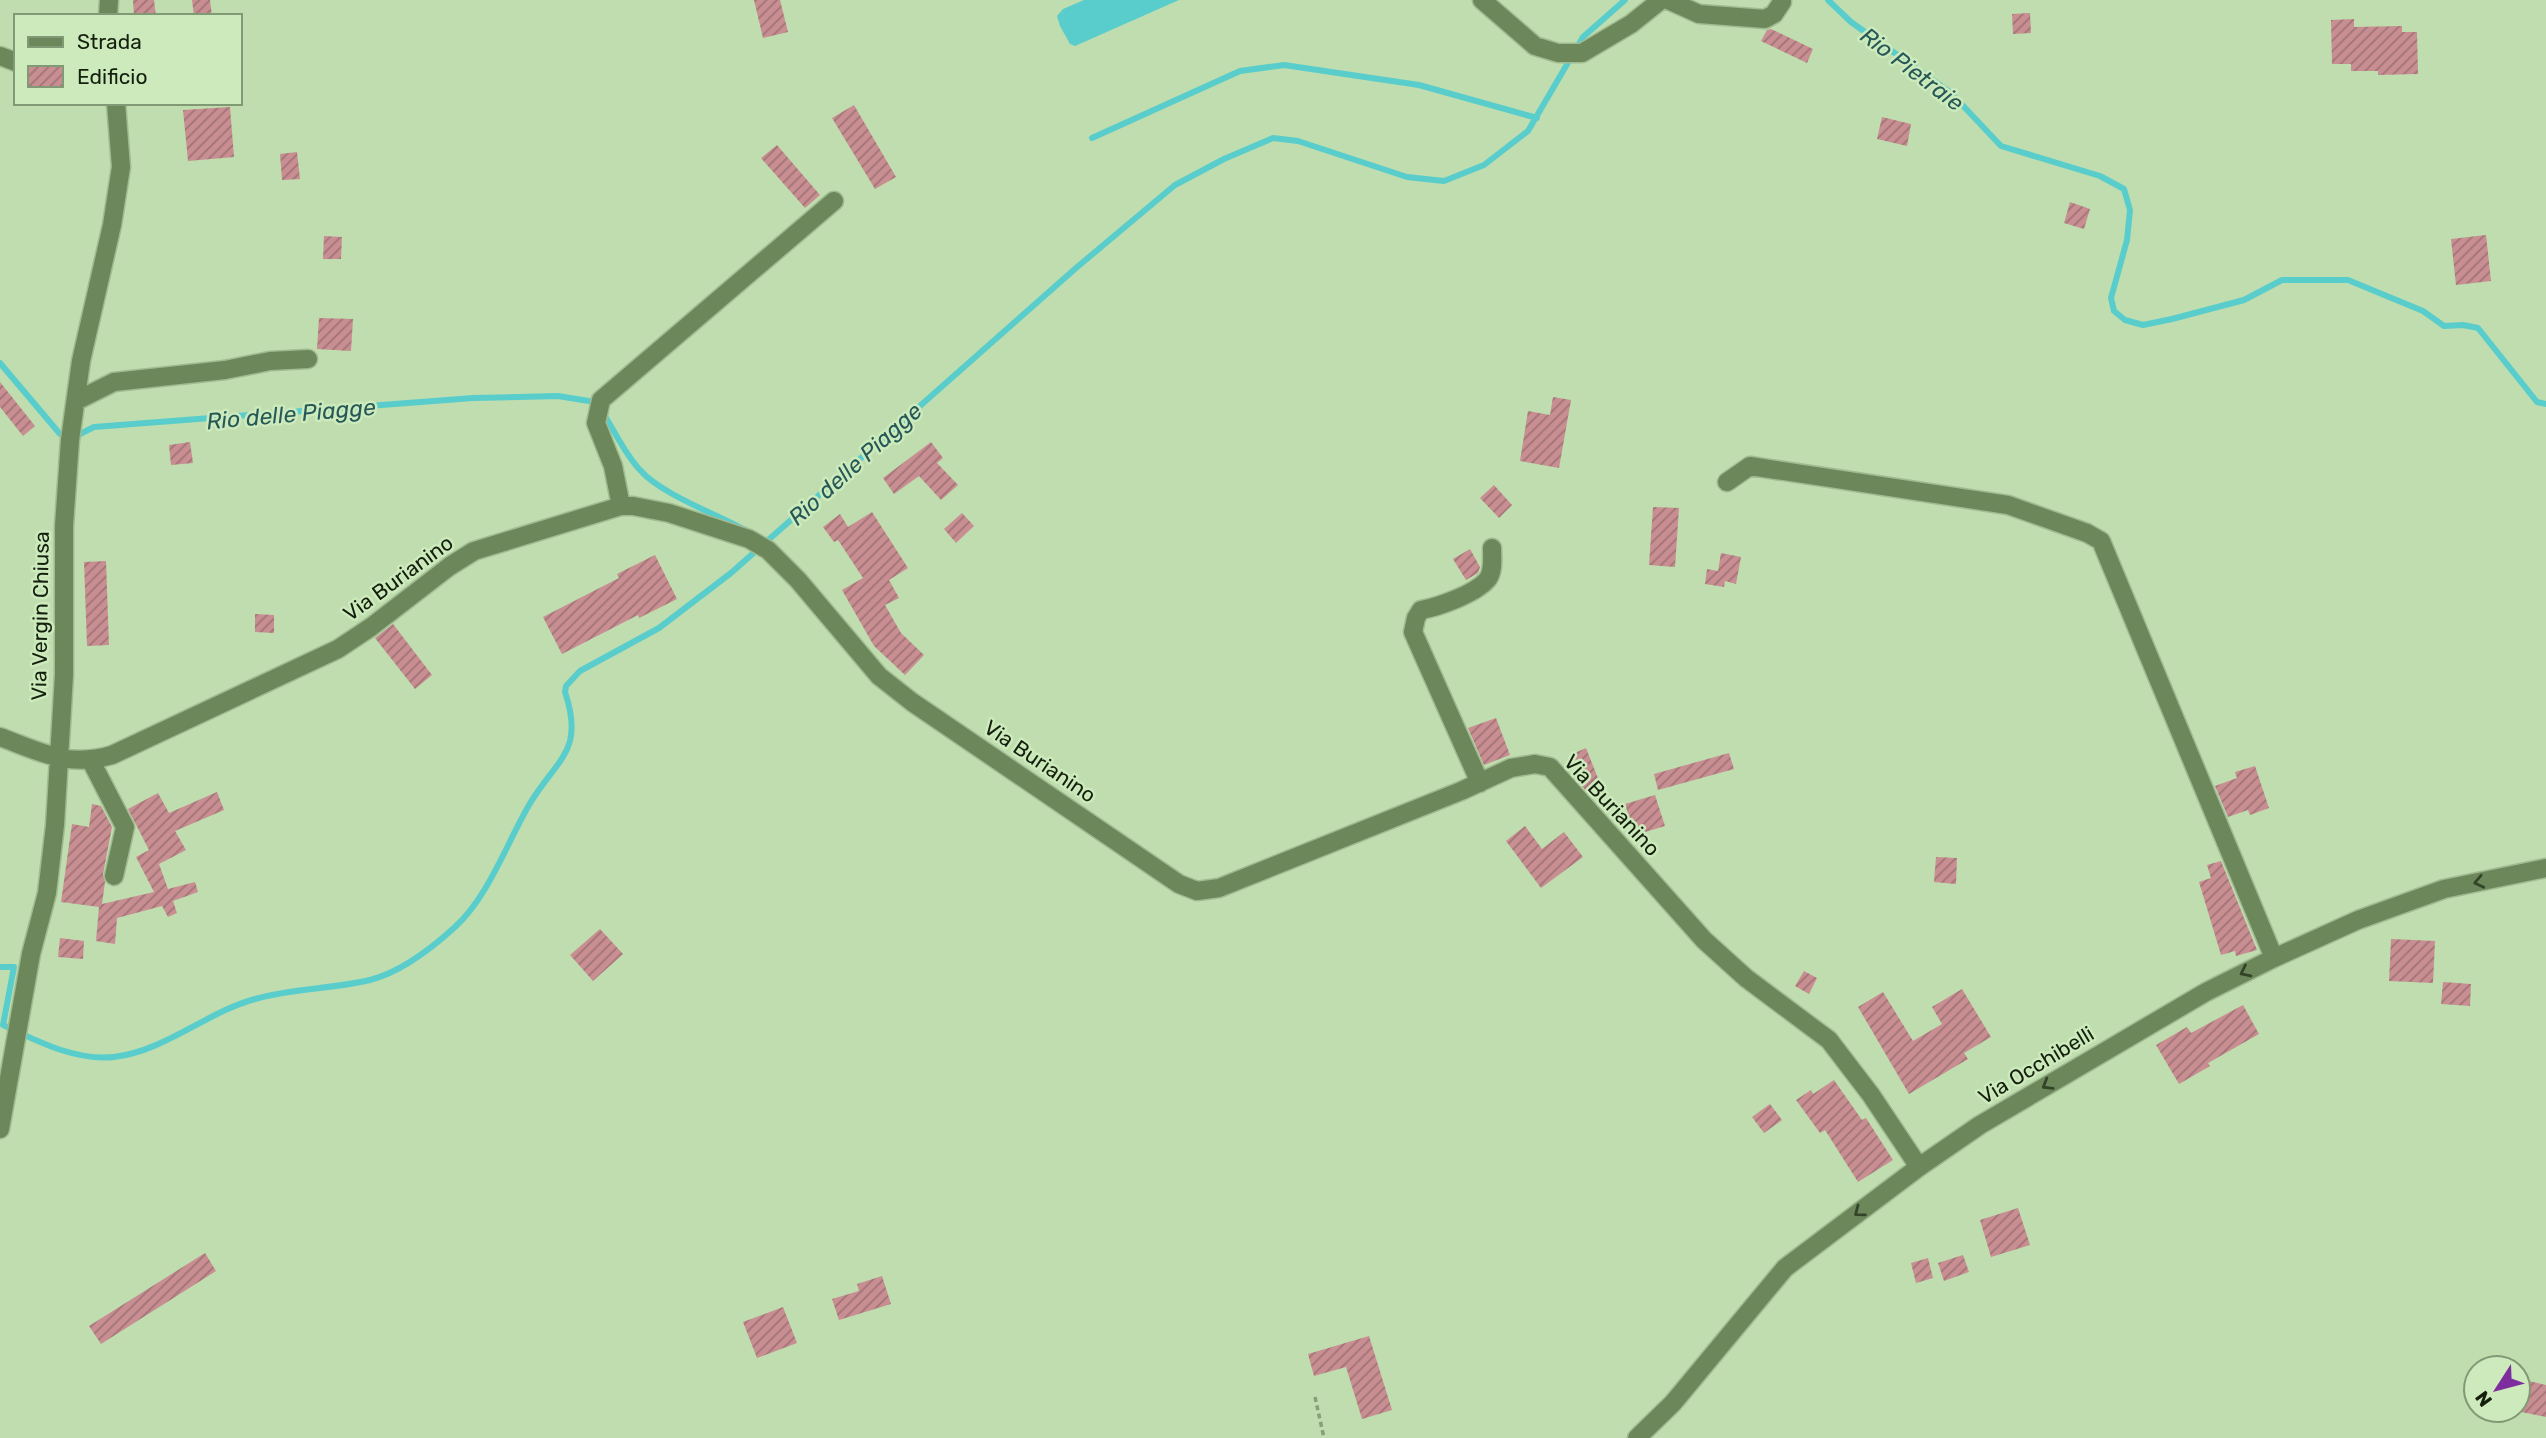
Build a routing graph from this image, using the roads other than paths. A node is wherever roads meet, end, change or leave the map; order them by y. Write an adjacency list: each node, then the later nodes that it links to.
1 (1482, 0): 2 (street)
2 (1661, 0)
3 (1668, 0): 4 (street)
4 (1783, 2)
5 (116, 105): 8 (street, Via Vergin Chiusa)
6 (834, 201): 10 (street)
7 (308, 359): 8 (street)
8 (76, 401): 13 (street, Via Vergin Chiusa)
9 (1727, 482): 18 (street)
10 (621, 506): 14 (street, Via Burianino); 15 (street, Via Burianino)
11 (1492, 548): 15 (street)
12 (0, 737): 13 (street, Via Burianino)
13 (58, 759): 14 (street, Via Burianino); 19 (street, Via Vergin Chiusa)
14 (91, 761): 17 (street)
15 (1480, 783): 20 (street, Via Burianino)
16 (2546, 868): 18 (street, Via Occhibelli, one-way to 18)
17 (114, 876)
18 (2274, 958): 20 (street, Via Occhibelli, one-way to 20)
19 (0, 1129)
20 (1919, 1167): 21 (street, Via Occhibelli, one-way to 21)
21 (1637, 1438)

